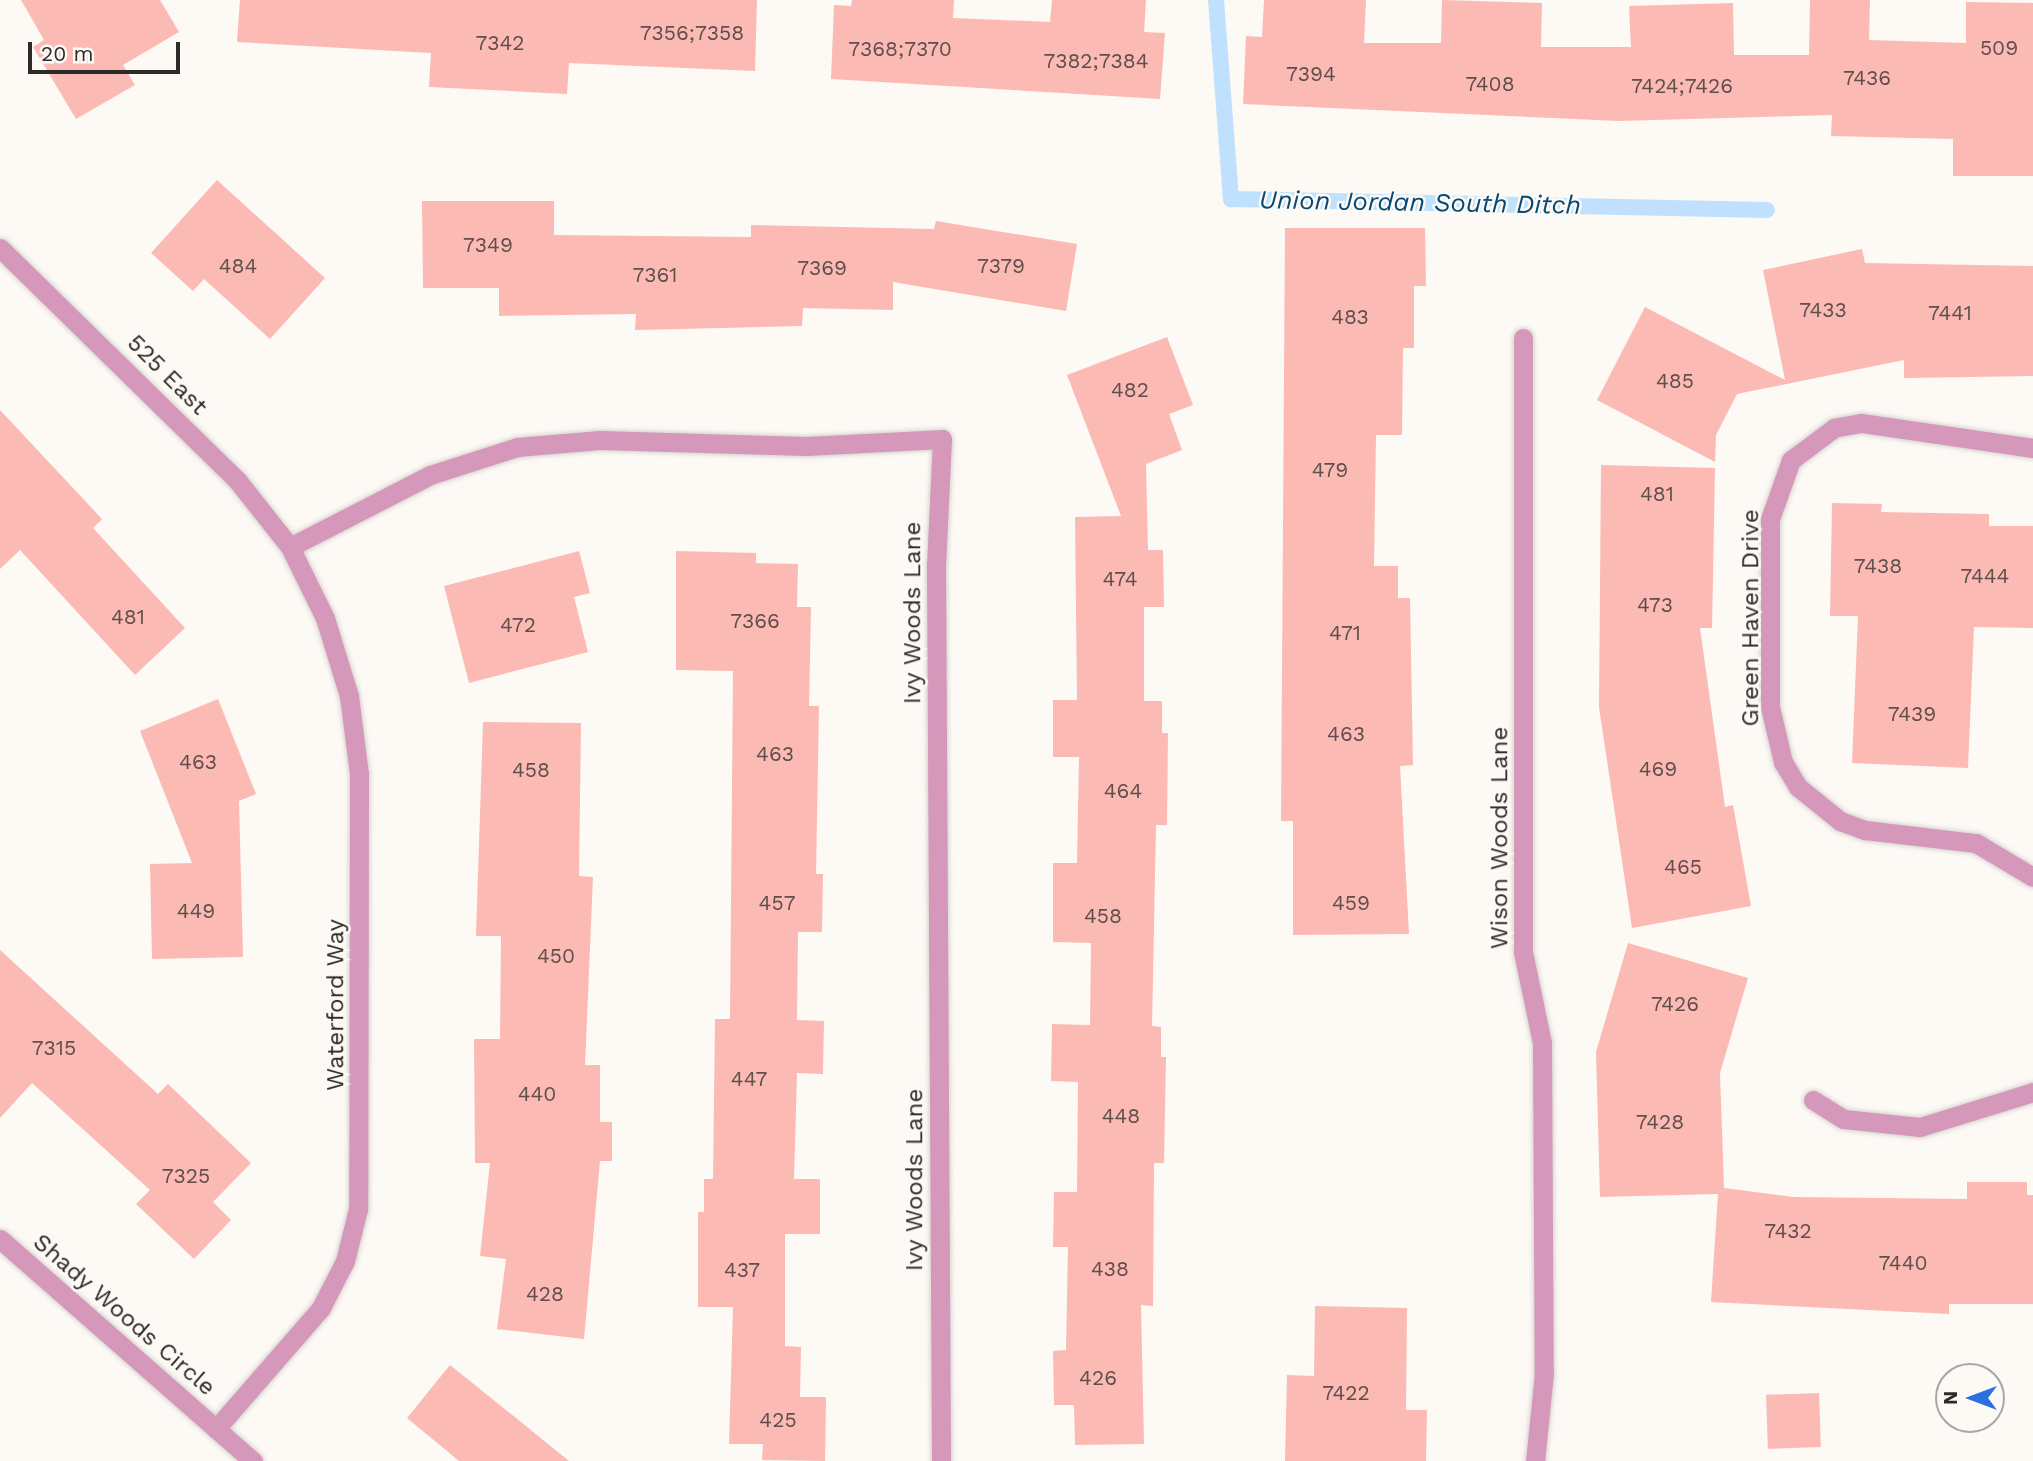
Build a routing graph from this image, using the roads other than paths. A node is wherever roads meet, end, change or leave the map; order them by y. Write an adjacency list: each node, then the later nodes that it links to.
1 (0, 248): 4 (street, 525 East)
2 (1523, 338): 12 (street, Wison Woods Lane)
3 (2033, 448): 5 (street, Green Haven Drive)
4 (290, 547): 9 (street, Waterford Way); 11 (street, Ivy Woods Lane)
5 (2033, 877)
6 (2033, 1092): 7 (street)
7 (1813, 1100)
8 (0, 1238): 9 (street, Shady Woods Circle)
9 (216, 1429): 10 (street, Shady Woods Circle)
10 (253, 1461)
11 (941, 1461)
12 (1535, 1461)

